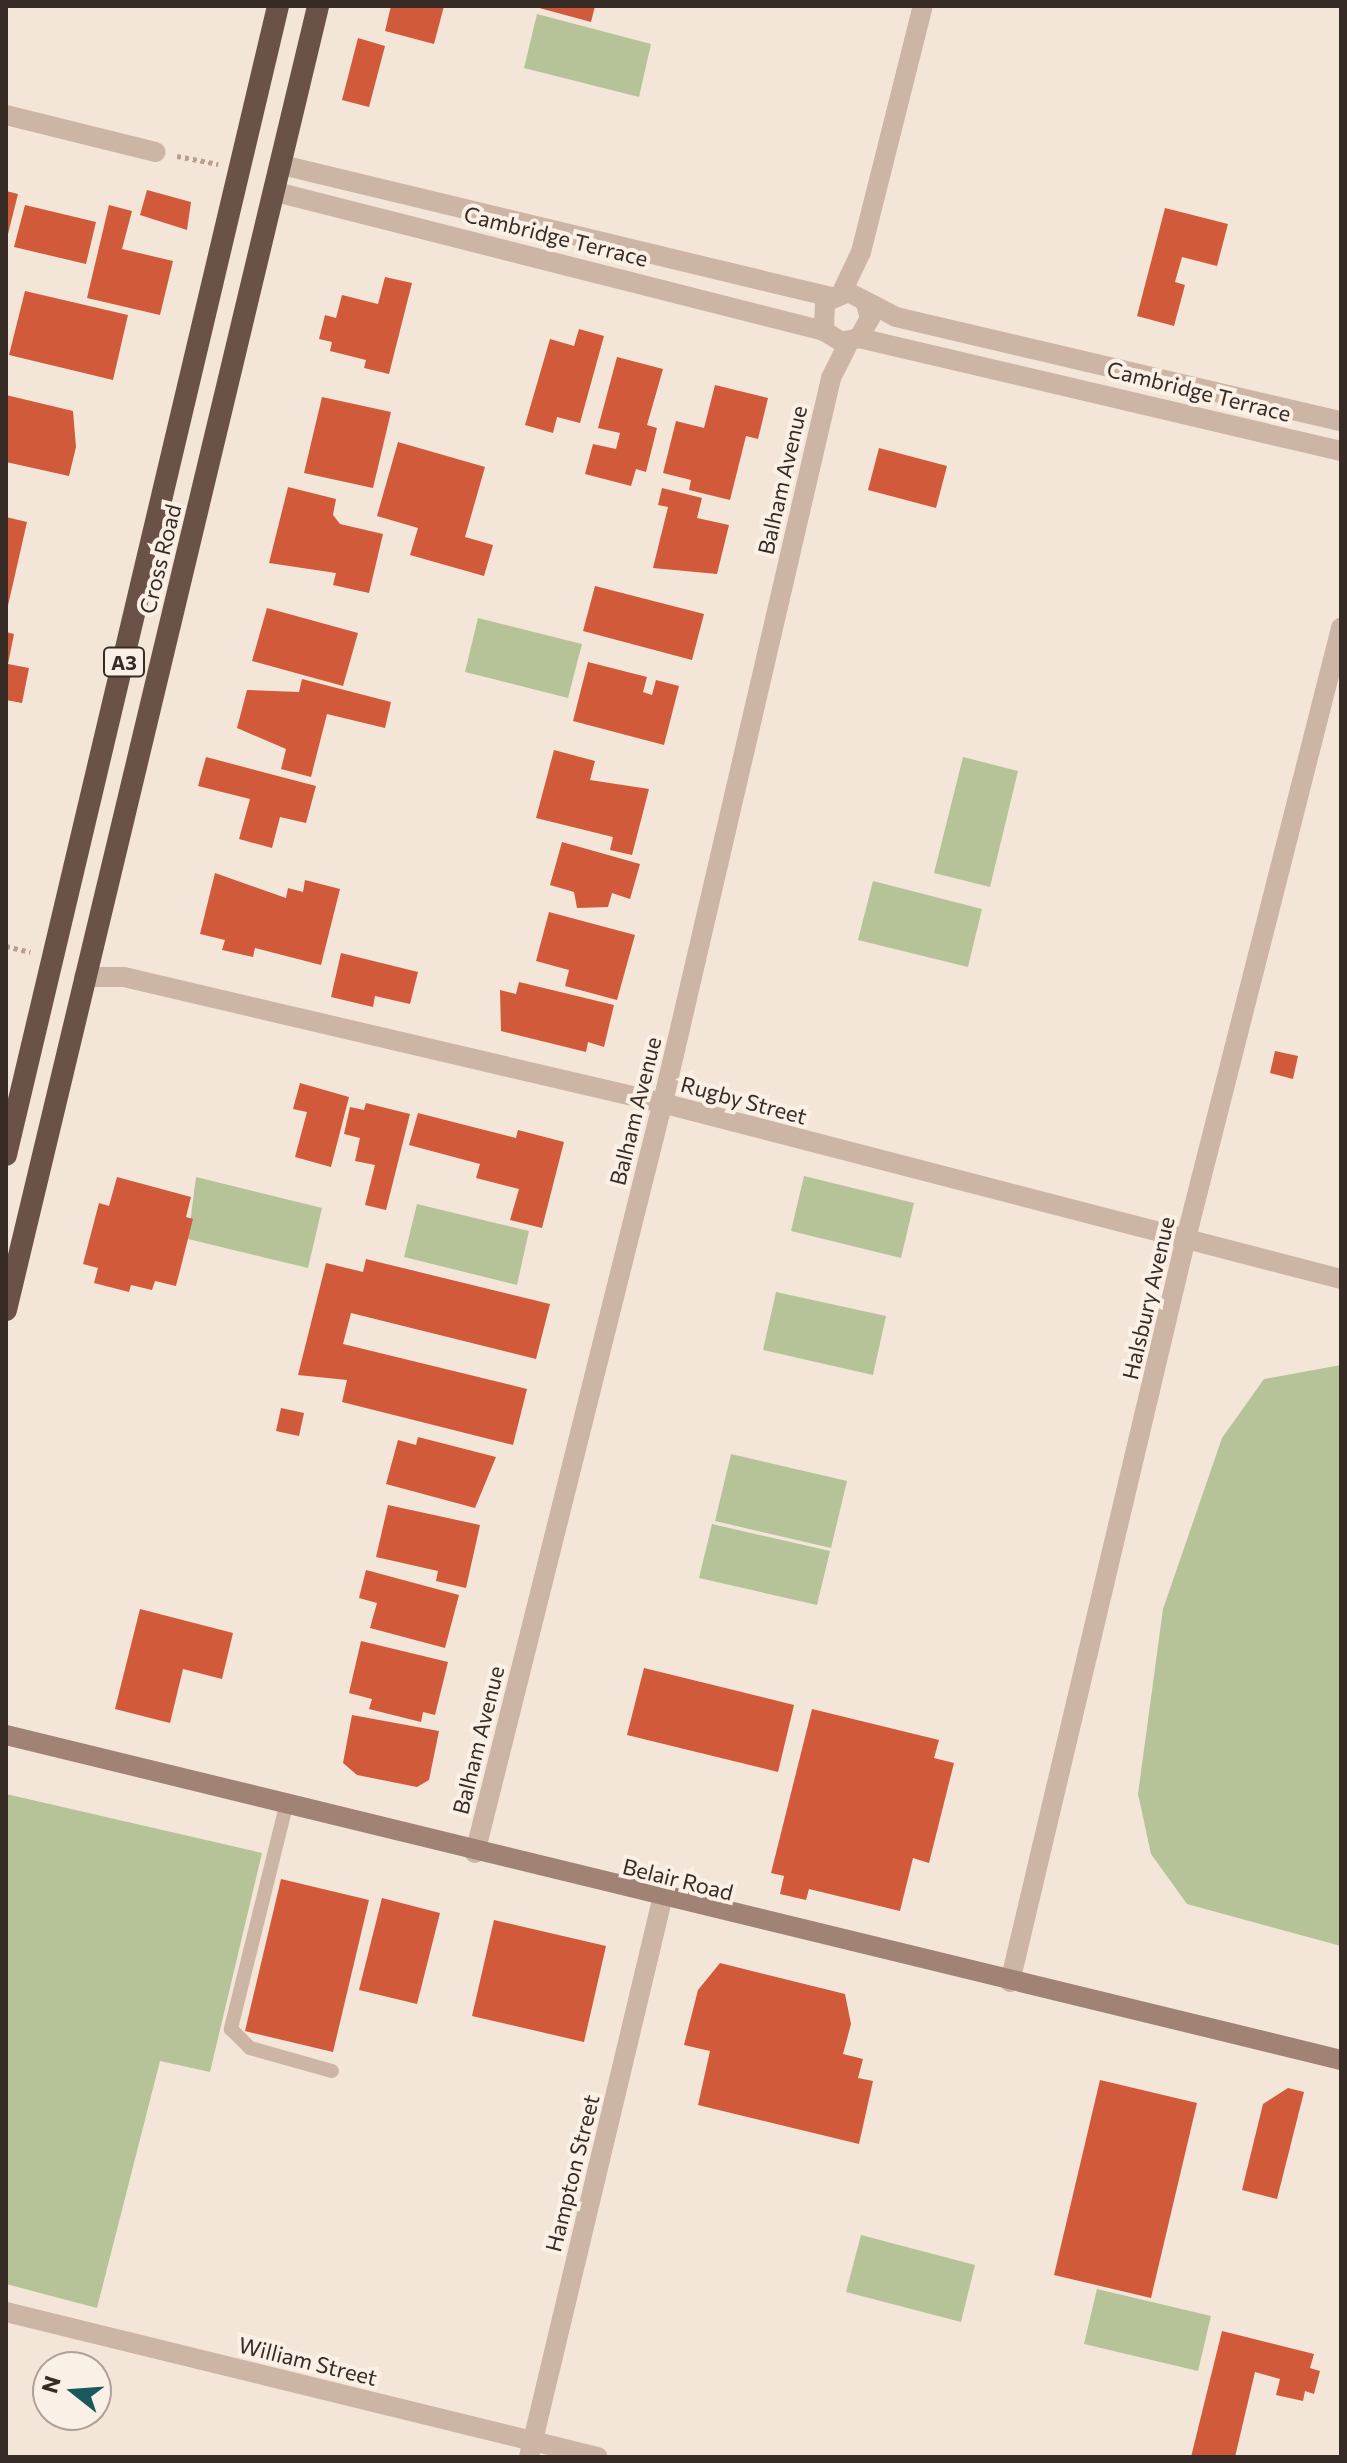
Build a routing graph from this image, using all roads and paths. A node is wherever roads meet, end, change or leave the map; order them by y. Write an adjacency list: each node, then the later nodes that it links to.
1 (278, 6): 7 (highway, Cross Road / A3)
2 (318, 6): 6 (highway, Cross Road / A3)
3 (923, 6): 16 (street)
4 (6, 115): 5 (street)
5 (156, 152): 7 (path)
6 (282, 165): 7 (highway); 8 (highway, Cross Road / A3); 9 (street, Cambridge Terrace)
7 (242, 170): 8 (highway); 32 (highway, Cross Road / A3)
8 (276, 192): 11 (street, Cambridge Terrace); 30 (highway, Cross Road / A3)
9 (542, 231): 10 (street, Cambridge Terrace); 11 (street)
10 (627, 252): 12 (street, Cambridge Terrace); 13 (street)
11 (536, 256): 13 (street, Cambridge Terrace)
12 (689, 267): 14 (street, Cambridge Terrace); 15 (street)
13 (621, 276): 15 (street, Cambridge Terrace)
14 (745, 280): 16 (street, Cambridge Terrace); 17 (street)
15 (682, 291): 17 (street, Cambridge Terrace)
16 (850, 298): 18 (street); 18 (street); 19 (street, Cambridge Terrace)
17 (739, 305): 18 (street, Cambridge Terrace)
18 (840, 337): 21 (street, Cambridge Terrace); 31 (street, Balham Avenue)
19 (1038, 350): 20 (street, Cambridge Terrace); 21 (street)
20 (1115, 368): 22 (street, Cambridge Terrace); 23 (street)
21 (1033, 375): 23 (street, Cambridge Terrace)
22 (1203, 389): 24 (street); 25 (street, Cambridge Terrace)
23 (1109, 394): 24 (street, Cambridge Terrace)
24 (1196, 415): 26 (street, Cambridge Terrace)
25 (1341, 421)
26 (1341, 451)
27 (1341, 628): 33 (street, Halsbury Avenue)
28 (6, 946): 29 (path)
29 (28, 952)
30 (84, 977): 31 (street, Rugby Street); 35 (highway, Cross Road / A3)
31 (662, 1103): 33 (street, Rugby Street); 38 (street, Balham Avenue)
32 (6, 1155)
33 (1185, 1242): 34 (street, Rugby Street); 40 (street, Halsbury Avenue)
34 (1341, 1279)
35 (6, 1310)
36 (10, 1733): 37 (main road, Belair Road)
37 (286, 1806): 38 (main road, Belair Road); 42 (lane)
38 (475, 1853): 39 (main road, Belair Road)
39 (662, 1900): 40 (main road, Belair Road); 44 (street, Hampton Street)
40 (1010, 1982): 41 (main road, Belair Road)
41 (1341, 2060)
42 (332, 2071)
43 (6, 2312): 44 (street, William Street)
44 (531, 2449): 45 (street, William Street)
45 (598, 2457)

